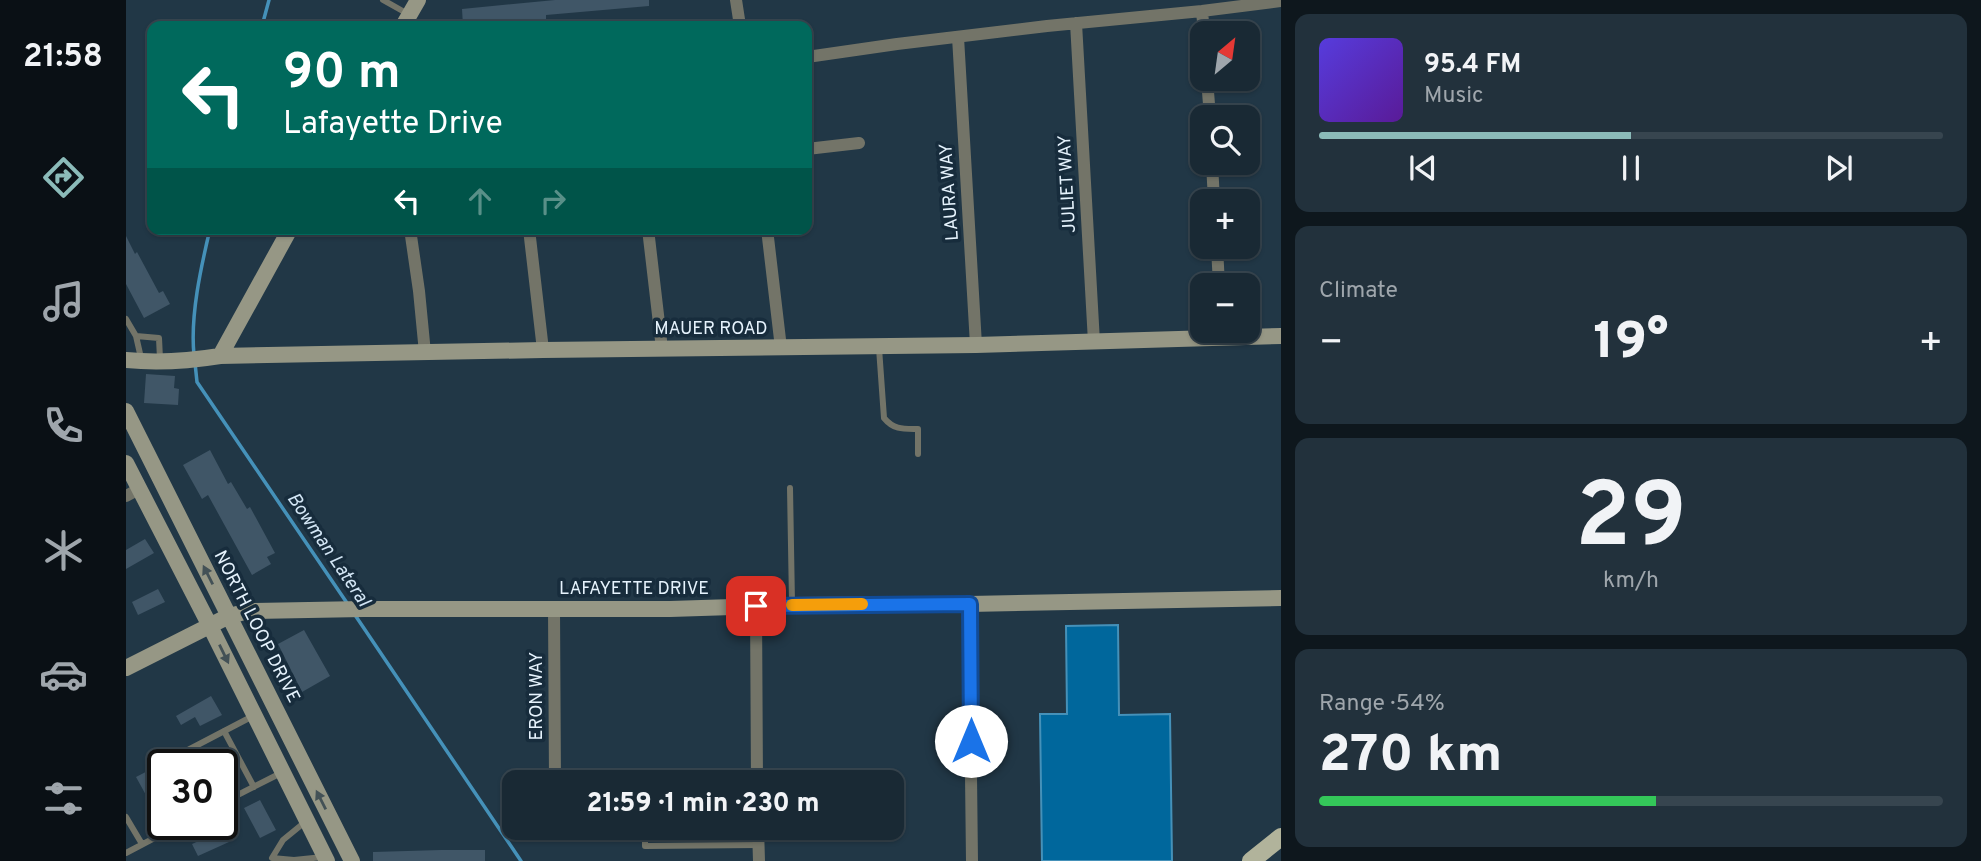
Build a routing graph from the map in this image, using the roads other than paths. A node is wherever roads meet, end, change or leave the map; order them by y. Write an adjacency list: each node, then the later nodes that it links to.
1 (383, 0): 6 (lane)
2 (418, 0): 6 (street)
3 (736, 0): 7 (street)
4 (1281, 1): 5 (street)
5 (1202, 11): 8 (street); 9 (street)
6 (407, 20)
7 (739, 21)
8 (1203, 21)
9 (1076, 23): 10 (street); 25 (street, JULIET WAY)
10 (958, 37): 11 (street); 26 (street, LAURA WAY)
11 (812, 56)
12 (859, 143): 13 (street)
13 (812, 148)
14 (286, 235): 32 (street)
15 (411, 235): 31 (street)
16 (530, 235): 30 (street)
17 (649, 235): 29 (street)
18 (768, 235): 28 (street)
19 (126, 319): 20 (lane)
20 (128, 328): 21 (lane)
21 (136, 336): 33 (lane); 34 (lane)
22 (1260, 336): 24 (street, MAUER ROAD)
23 (1190, 337): 25 (street, MAUER ROAD)
24 (1281, 337)
25 (1094, 342): 26 (street, MAUER ROAD)
26 (976, 345): 27 (street, MAUER ROAD)
27 (879, 346): 28 (street, MAUER ROAD); 36 (lane)
28 (781, 348): 29 (street, MAUER ROAD)
29 (662, 349): 30 (street, MAUER ROAD)
30 (543, 350): 31 (street, MAUER ROAD)
31 (425, 353): 32 (street, MAUER ROAD)
32 (212, 358): 33 (street, MAUER ROAD)
33 (160, 361): 34 (street, MAUER ROAD)
34 (131, 363)
35 (126, 411): 45 (street, NORTH LOOP DRIVE, one-way to 35)
36 (918, 454)
37 (126, 463): 39 (street)
38 (790, 488): 42 (lane)
39 (133, 492): 46 (street)
40 (1281, 598): 41 (street, LAFAYETTE DRIVE)
41 (970, 604): 42 (street, LAFAYETTE DRIVE); 69 (street)
42 (793, 605): 43 (street, LAFAYETTE DRIVE)
43 (756, 606): 44 (street, LAFAYETTE DRIVE); 52 (street)
44 (554, 609): 45 (street, LAFAYETTE DRIVE); 51 (street, ERON WAY)
45 (229, 616): 46 (street, LAFAYETTE DRIVE); 67 (street, NORTH LOOP DRIVE, one-way to 45)
46 (210, 626): 47 (street, LAFAYETTE DRIVE); 48 (street, one-way to 48)
47 (126, 668)
48 (254, 715): 49 (lane); 53 (street)
49 (224, 731): 50 (lane); 54 (lane)
50 (190, 749)
51 (555, 770)
52 (757, 770)
53 (283, 772): 54 (lane); 57 (street)
54 (254, 787): 55 (lane)
55 (238, 795)
56 (126, 817): 62 (lane)
57 (307, 820): 65 (street); 66 (lane)
58 (1281, 837): 70 (main road)
59 (151, 840): 62 (lane)
60 (645, 840): 63 (lane)
61 (758, 840): 63 (street)
62 (142, 845): 64 (lane)
63 (758, 845): 68 (street)
64 (126, 853)
65 (326, 859): 66 (lane)
66 (269, 860)
67 (352, 861)
68 (759, 861)
69 (972, 861)
70 (1251, 861)

